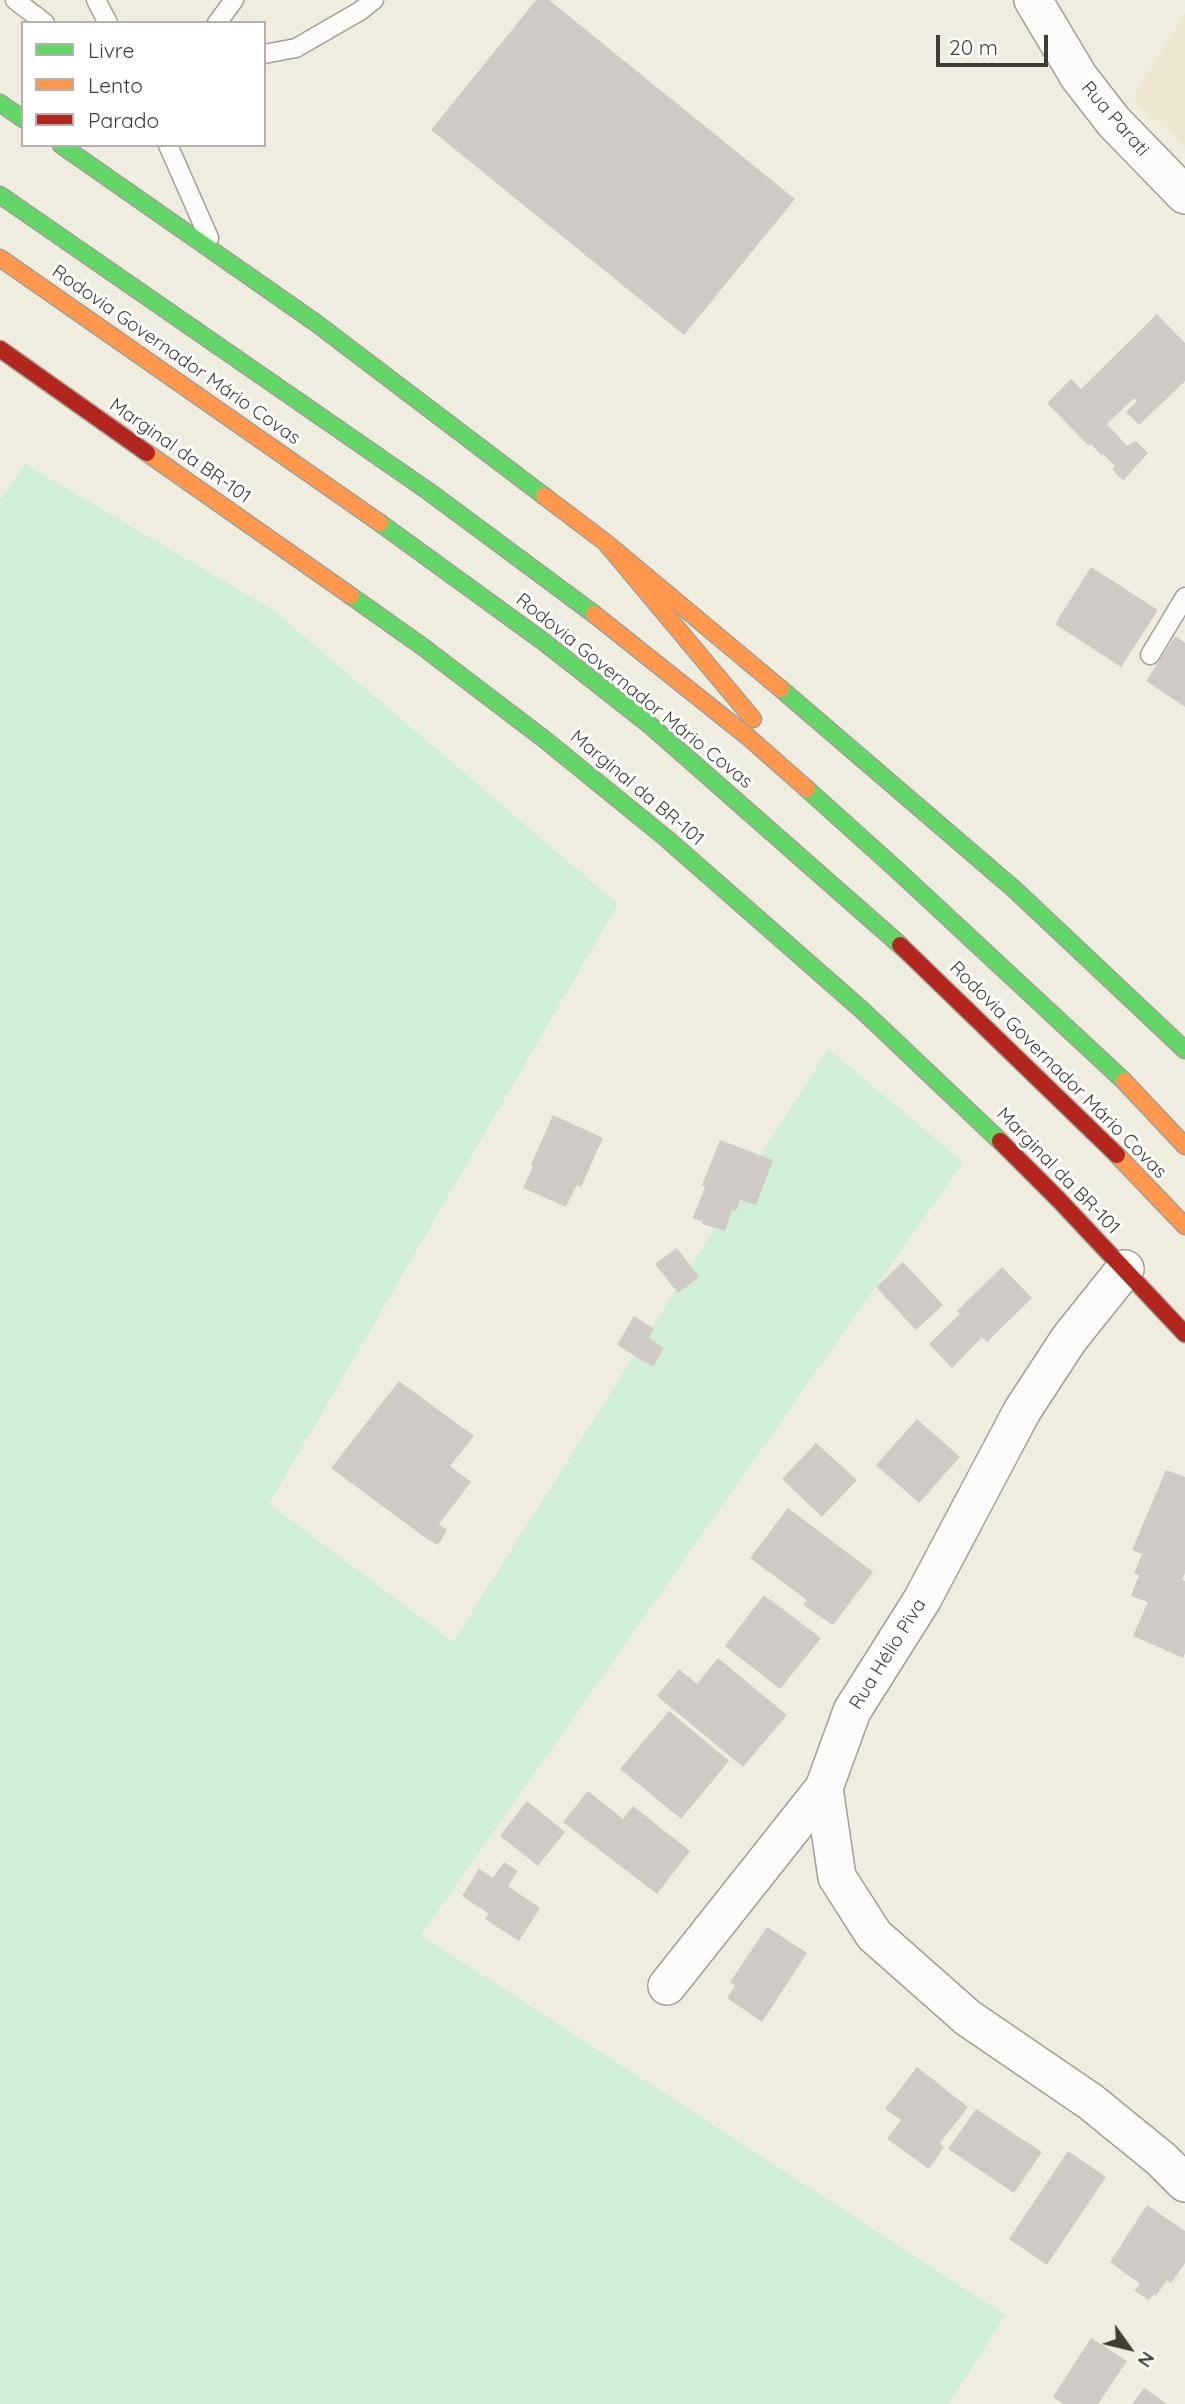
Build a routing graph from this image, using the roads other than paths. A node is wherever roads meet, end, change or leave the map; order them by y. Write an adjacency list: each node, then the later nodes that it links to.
1 (15, 0): 6 (lane)
2 (96, 0): 7 (lane)
3 (234, 0): 8 (lane)
4 (374, 0): 9 (lane)
5 (1033, 0): 15 (street, Rua Parati)
6 (42, 21)
7 (107, 21)
8 (218, 21)
9 (266, 54)
10 (0, 103): 11 (main road)
11 (21, 118)
12 (64, 147): 16 (main road)
13 (169, 147): 16 (lane)
14 (0, 195): 22 (main road, Rodovia Governador Mário Covas)
15 (1185, 195)
16 (216, 254): 19 (main road)
17 (0, 258): 25 (main road, Rodovia Governador Mário Covas)
18 (0, 349): 26 (main road, Marginal da BR-101)
19 (605, 542): 22 (main road); 23 (main road)
20 (1185, 597): 21 (lane)
21 (1150, 655)
22 (822, 802): 24 (main road, Rodovia Governador Mário Covas)
23 (1185, 1050)
24 (1185, 1146)
25 (1185, 1226)
26 (1125, 1269): 27 (main road, Marginal da BR-101); 28 (street, Rua Hélio Piva)
27 (1185, 1334)
28 (824, 1788): 29 (street); 30 (street, Rua Hélio Piva)
29 (667, 1986)
30 (1185, 2183)

